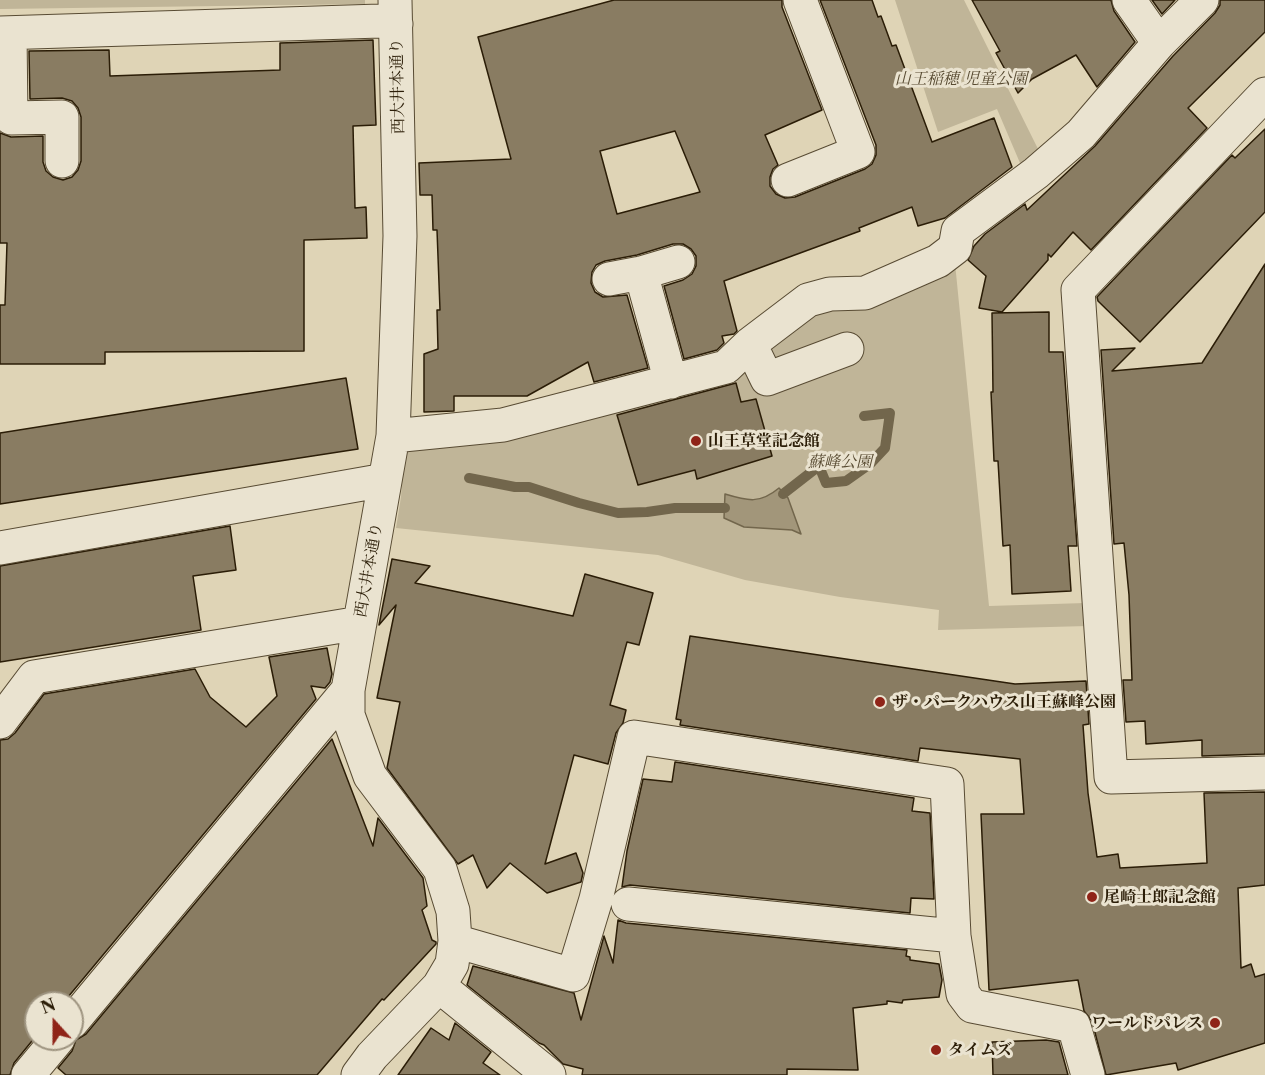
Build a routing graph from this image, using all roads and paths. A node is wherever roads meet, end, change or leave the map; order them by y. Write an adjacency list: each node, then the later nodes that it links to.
1 (800, 0): 9 (street)
2 (1129, 0): 6 (street)
3 (1202, 0): 6 (street)
4 (396, 12): 5 (street); 16 (street, 西大井本通り)
5 (5, 33): 8 (street)
6 (1159, 43): 13 (street)
7 (1265, 94): 22 (street)
8 (62, 161)
9 (788, 180)
10 (678, 262): 11 (street)
11 (641, 273): 12 (street); 15 (street)
12 (609, 279)
13 (750, 344): 14 (street); 15 (street)
14 (847, 349)
15 (671, 382): 16 (street)
16 (393, 436): 17 (street, 西大井本通り)
17 (386, 480): 18 (street); 19 (street, 西大井本通り)
18 (0, 548)
19 (360, 623): 20 (street, 西大井本通り); 21 (street)
20 (348, 690): 25 (street, 西大井本通り); 27 (street)
21 (0, 722)
22 (1265, 773)
23 (628, 904): 24 (street)
24 (954, 936): 25 (street); 32 (street)
25 (455, 941): 26 (street, 西大井本通り)
26 (439, 986): 30 (street, 西大井本通り); 31 (street)
27 (84, 1008)
28 (48, 1051): 29 (street)
29 (28, 1075)
30 (358, 1075)
31 (549, 1075)
32 (1088, 1075)

